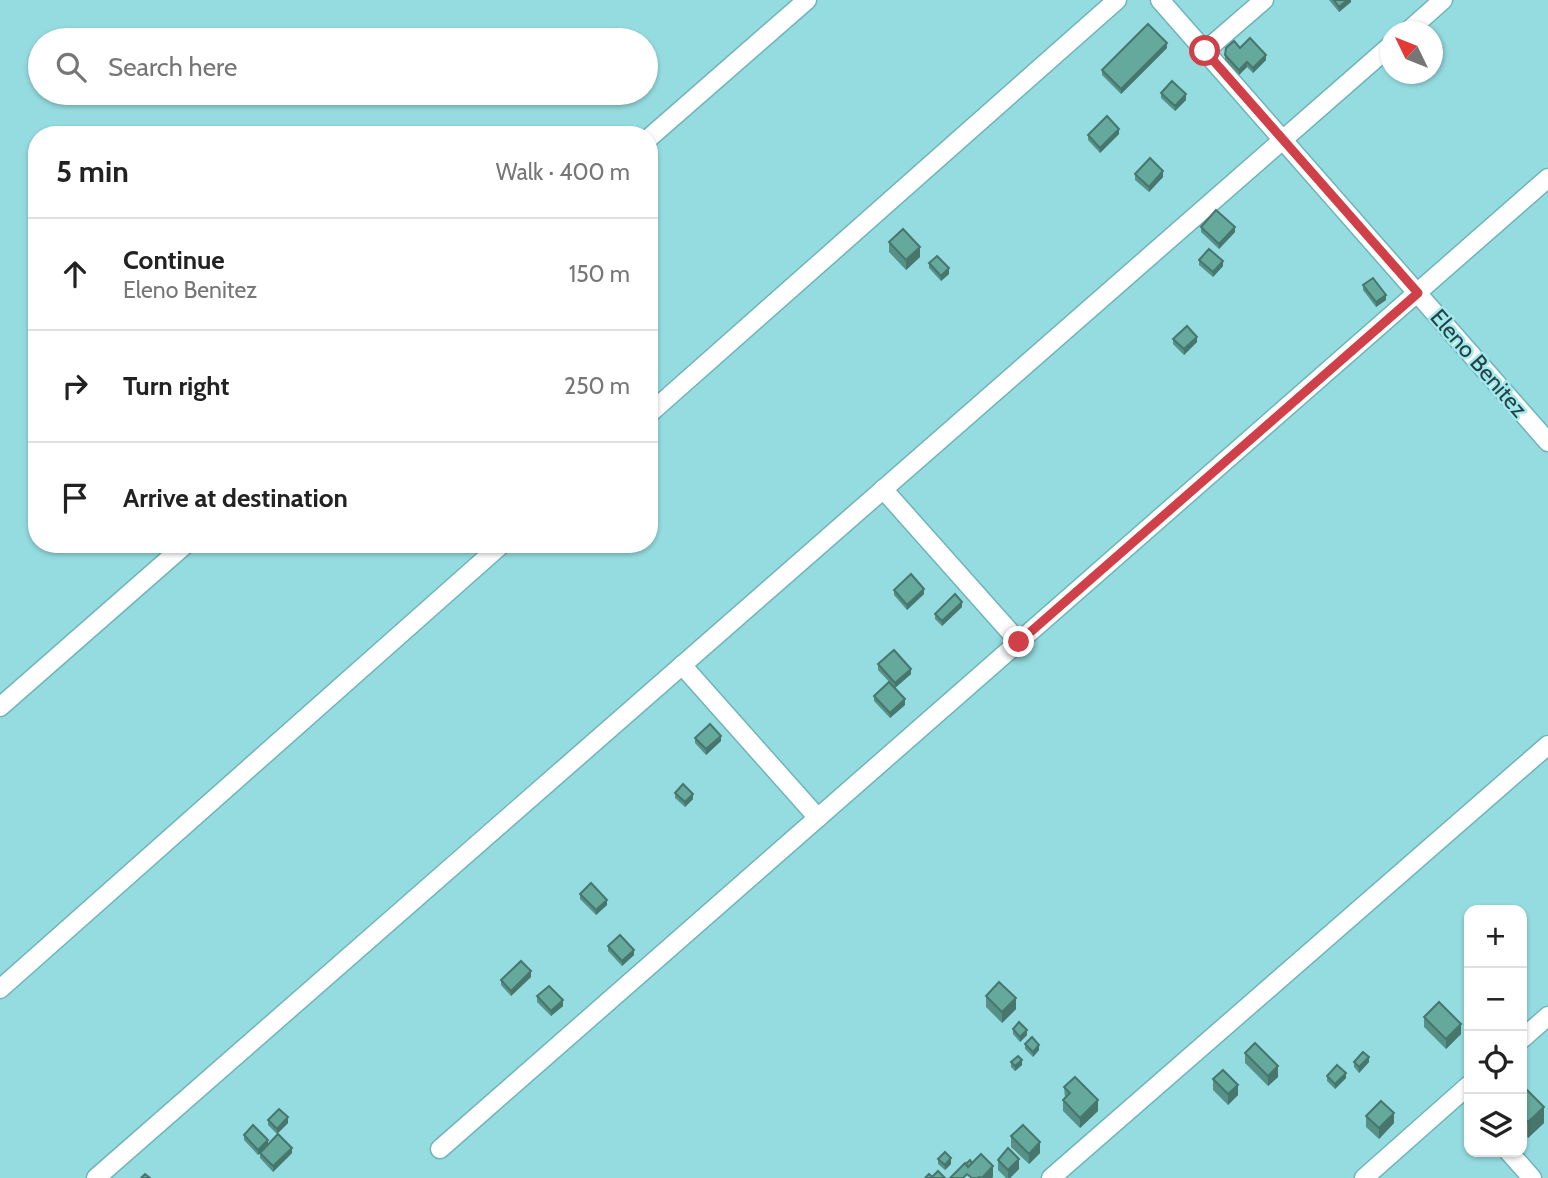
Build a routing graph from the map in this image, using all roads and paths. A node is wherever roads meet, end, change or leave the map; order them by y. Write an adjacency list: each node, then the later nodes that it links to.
1 (807, 0): 9 (street)
2 (1116, 0): 13 (street)
3 (1160, 0): 7 (street, Eleno Benitez)
4 (1264, 0): 7 (street)
5 (1443, 0): 6 (street)
6 (1419, 21)
7 (1205, 51): 10 (street, Eleno Benitez)
8 (1380, 56): 10 (street)
9 (658, 130)
10 (1283, 140): 12 (street, Eleno Benitez); 15 (street)
11 (1548, 178): 12 (street)
12 (1418, 293): 14 (street, Eleno Benitez); 18 (street)
13 (658, 406)
14 (1548, 442)
15 (883, 489): 18 (street); 19 (street)
16 (176, 553): 20 (street)
17 (492, 553): 23 (street)
18 (1019, 642): 22 (street)
19 (682, 665): 22 (street); 29 (street)
20 (0, 707)
21 (1548, 745): 30 (street)
22 (818, 818): 27 (street)
23 (0, 989)
24 (1548, 1016): 25 (street)
25 (1527, 1035)
26 (1464, 1097): 31 (street)
27 (440, 1149)
28 (1513, 1157): 32 (street)
29 (96, 1178)
30 (1051, 1178)
31 (1364, 1178)
32 (1532, 1178)

